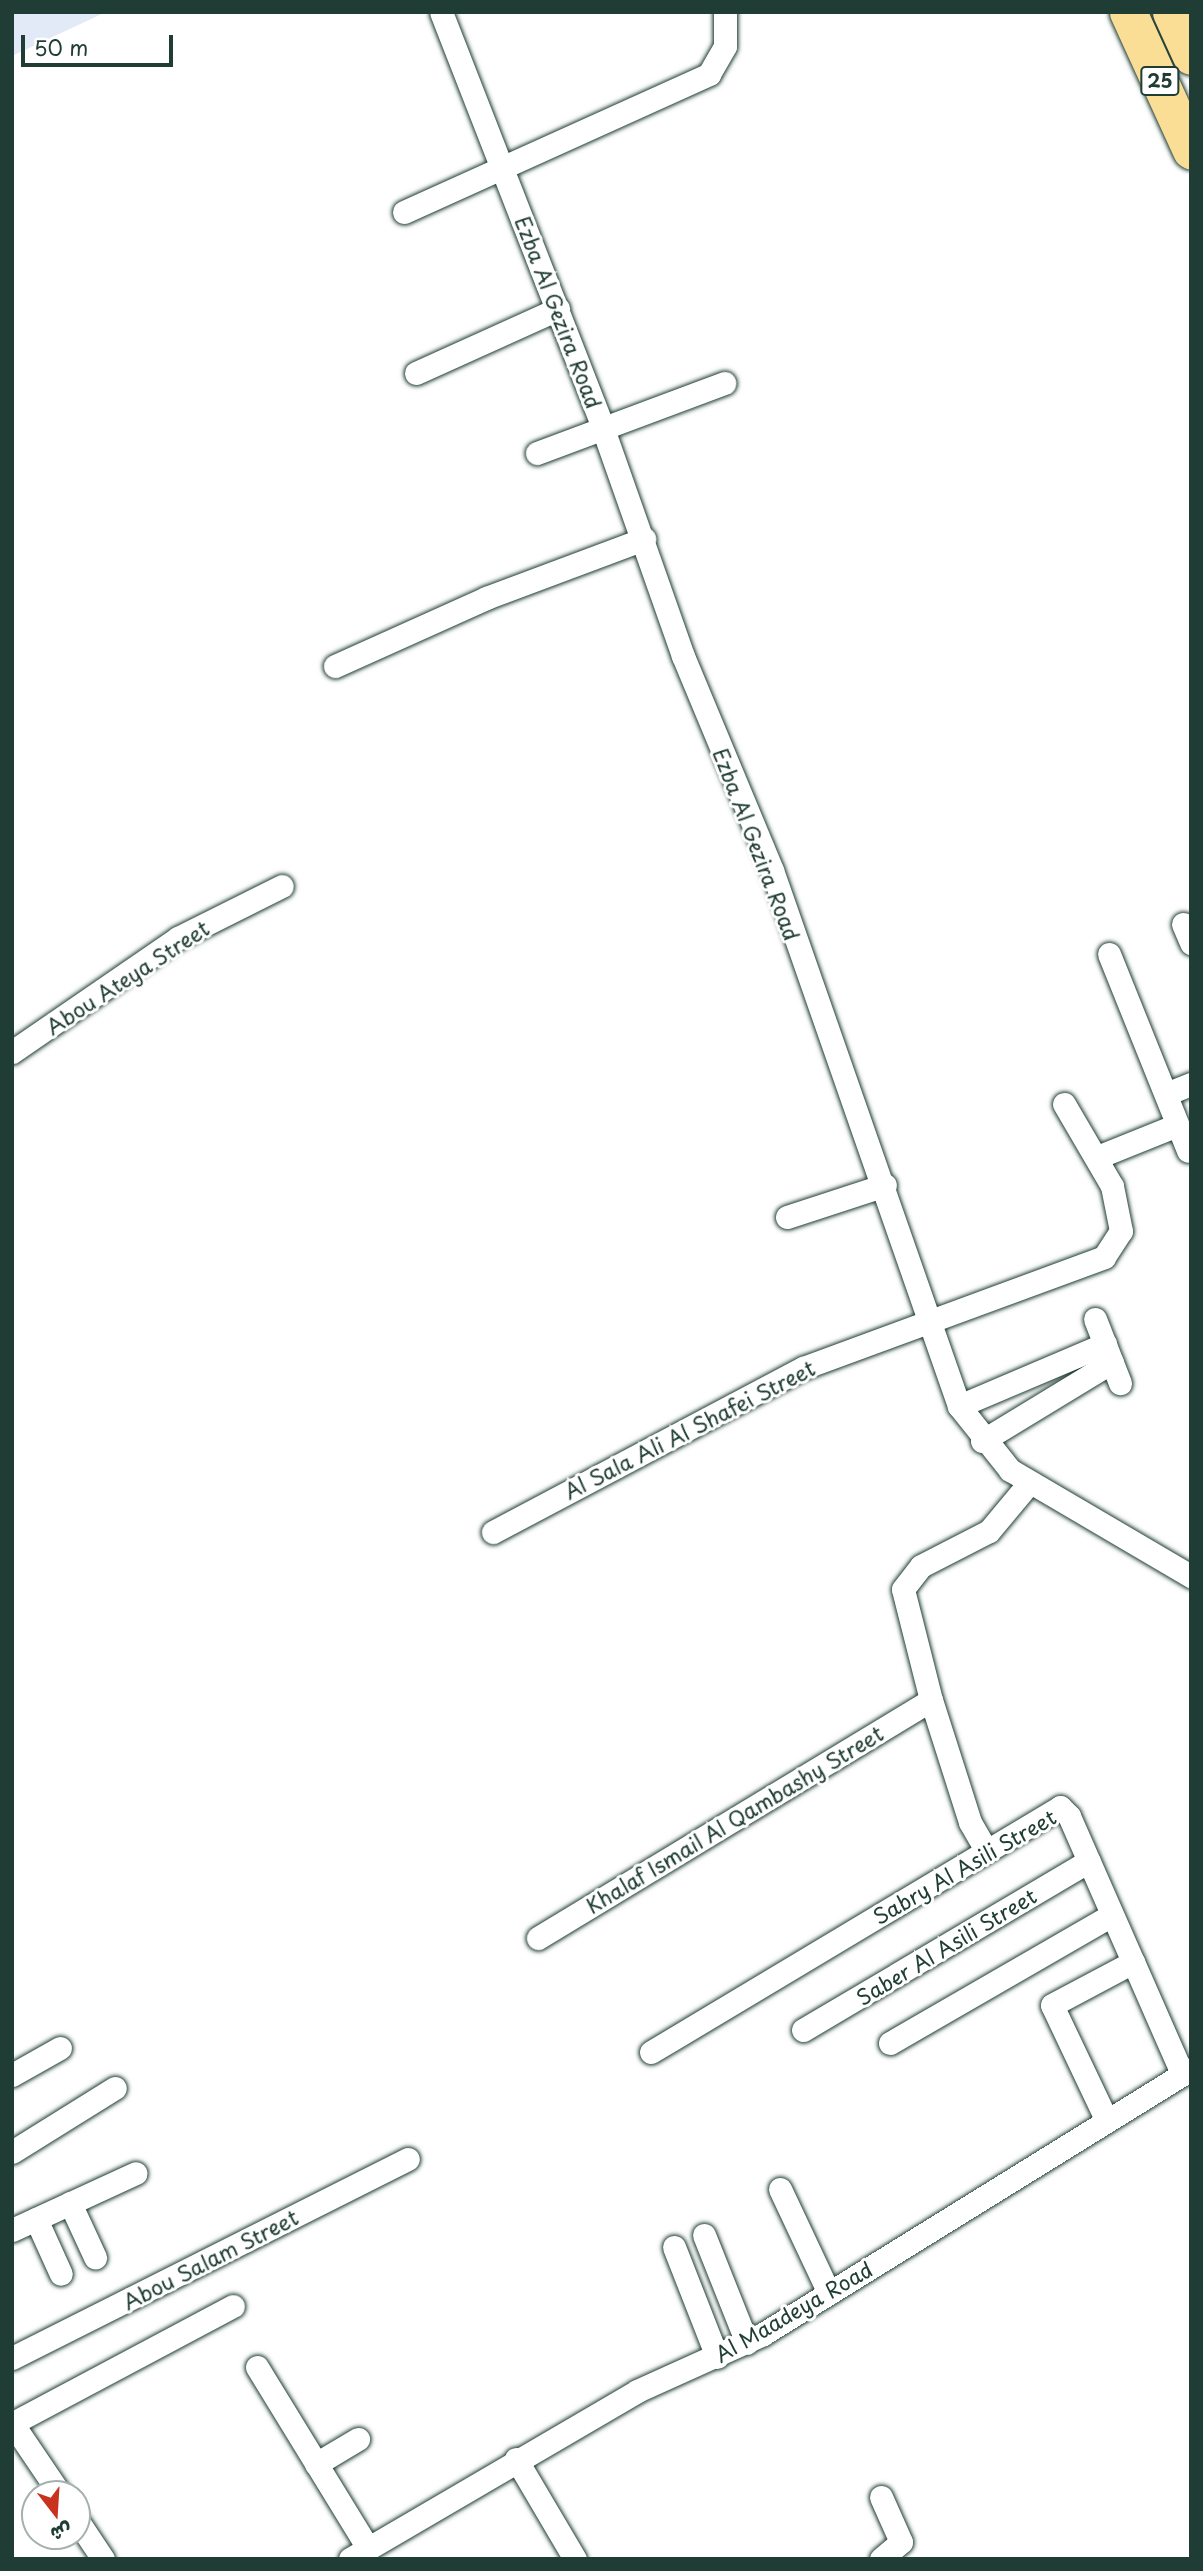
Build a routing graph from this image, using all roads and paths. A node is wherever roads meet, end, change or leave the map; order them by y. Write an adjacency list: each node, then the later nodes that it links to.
1 (441, 12): 7 (street, Ezba Al Gezira Road)
2 (725, 12): 7 (street)
3 (1128, 12): 6 (highway, 25)
4 (1171, 12): 5 (highway, 25)
5 (1191, 56)
6 (1191, 150)
7 (504, 164): 8 (street); 9 (street, Ezba Al Gezira Road)
8 (404, 212)
9 (558, 309): 10 (street); 12 (street, Ezba Al Gezira Road)
10 (416, 373)
11 (724, 383): 12 (street)
12 (602, 426): 13 (street); 14 (street, Ezba Al Gezira Road)
13 (537, 453)
14 (644, 539): 15 (street); 25 (street, Ezba Al Gezira Road)
15 (335, 666)
16 (282, 886): 18 (street, Abou Ateya Street)
17 (1109, 954): 20 (street)
18 (12, 1052)
19 (1191, 1084): 20 (street)
20 (1166, 1094): 22 (street)
21 (1064, 1104): 24 (street, Al Sala Ali Al Shafei Street)
22 (1177, 1125): 23 (street); 24 (street)
23 (1188, 1151)
24 (1100, 1156): 28 (street, Al Sala Ali Al Shafei Street)
25 (885, 1185): 26 (street); 28 (street, Ezba Al Gezira Road)
26 (787, 1217)
27 (1095, 1319): 29 (street)
28 (928, 1321): 30 (street, Ezba Al Gezira Road); 33 (street, Al Sala Ali Al Shafei Street)
29 (1112, 1363): 30 (street); 31 (street)
30 (959, 1406): 31 (street, Ezba Al Gezira Road)
31 (982, 1441): 32 (street, Ezba Al Gezira Road)
32 (1029, 1483): 34 (street, Ezba Al Gezira Road); 35 (street)
33 (493, 1532)
34 (1191, 1576)
35 (930, 1700): 36 (street); 39 (street, Khalaf Ismail Al Qambashy Street)
36 (986, 1850): 37 (street, Sabry Al Asili Street); 44 (street, Sabry Al Asili Street)
37 (1089, 1861): 38 (street, Sabry Al Asili Street); 41 (street, Saber Al Asili Street)
38 (1112, 1915): 40 (street, Sabry Al Asili Street); 42 (street)
39 (538, 1938)
40 (1133, 1962): 45 (street, Sabry Al Asili Street); 48 (street)
41 (803, 2030)
42 (890, 2043)
43 (60, 2048): 46 (street)
44 (651, 2052)
45 (1186, 2071): 48 (street, Al Maadeya Road)
46 (12, 2075)
47 (115, 2088): 49 (street)
48 (1107, 2120): 60 (street, Al Maadeya Road)
49 (12, 2152)
50 (408, 2159): 64 (street, Abou Salam Street)
51 (136, 2173): 53 (street)
52 (780, 2189): 60 (street)
53 (70, 2203): 54 (street); 58 (street)
54 (36, 2219): 55 (street); 59 (street)
55 (12, 2230)
56 (704, 2235): 62 (street)
57 (674, 2247): 63 (street)
58 (94, 2257)
59 (61, 2274)
60 (829, 2293): 62 (street, Al Maadeya Road)
61 (233, 2306): 66 (street)
62 (747, 2343): 63 (street, Al Maadeya Road)
63 (717, 2357): 68 (street, Al Maadeya Road)
64 (12, 2358)
65 (257, 2367): 69 (street)
66 (13, 2423): 70 (street)
67 (358, 2439): 69 (street)
68 (516, 2459): 73 (street, Al Maadeya Road); 75 (street)
69 (316, 2464): 73 (street)
70 (51, 2480)
71 (881, 2497): 76 (street)
72 (91, 2541): 74 (street)
73 (359, 2554)
74 (103, 2559)
75 (575, 2559)
76 (881, 2559)

